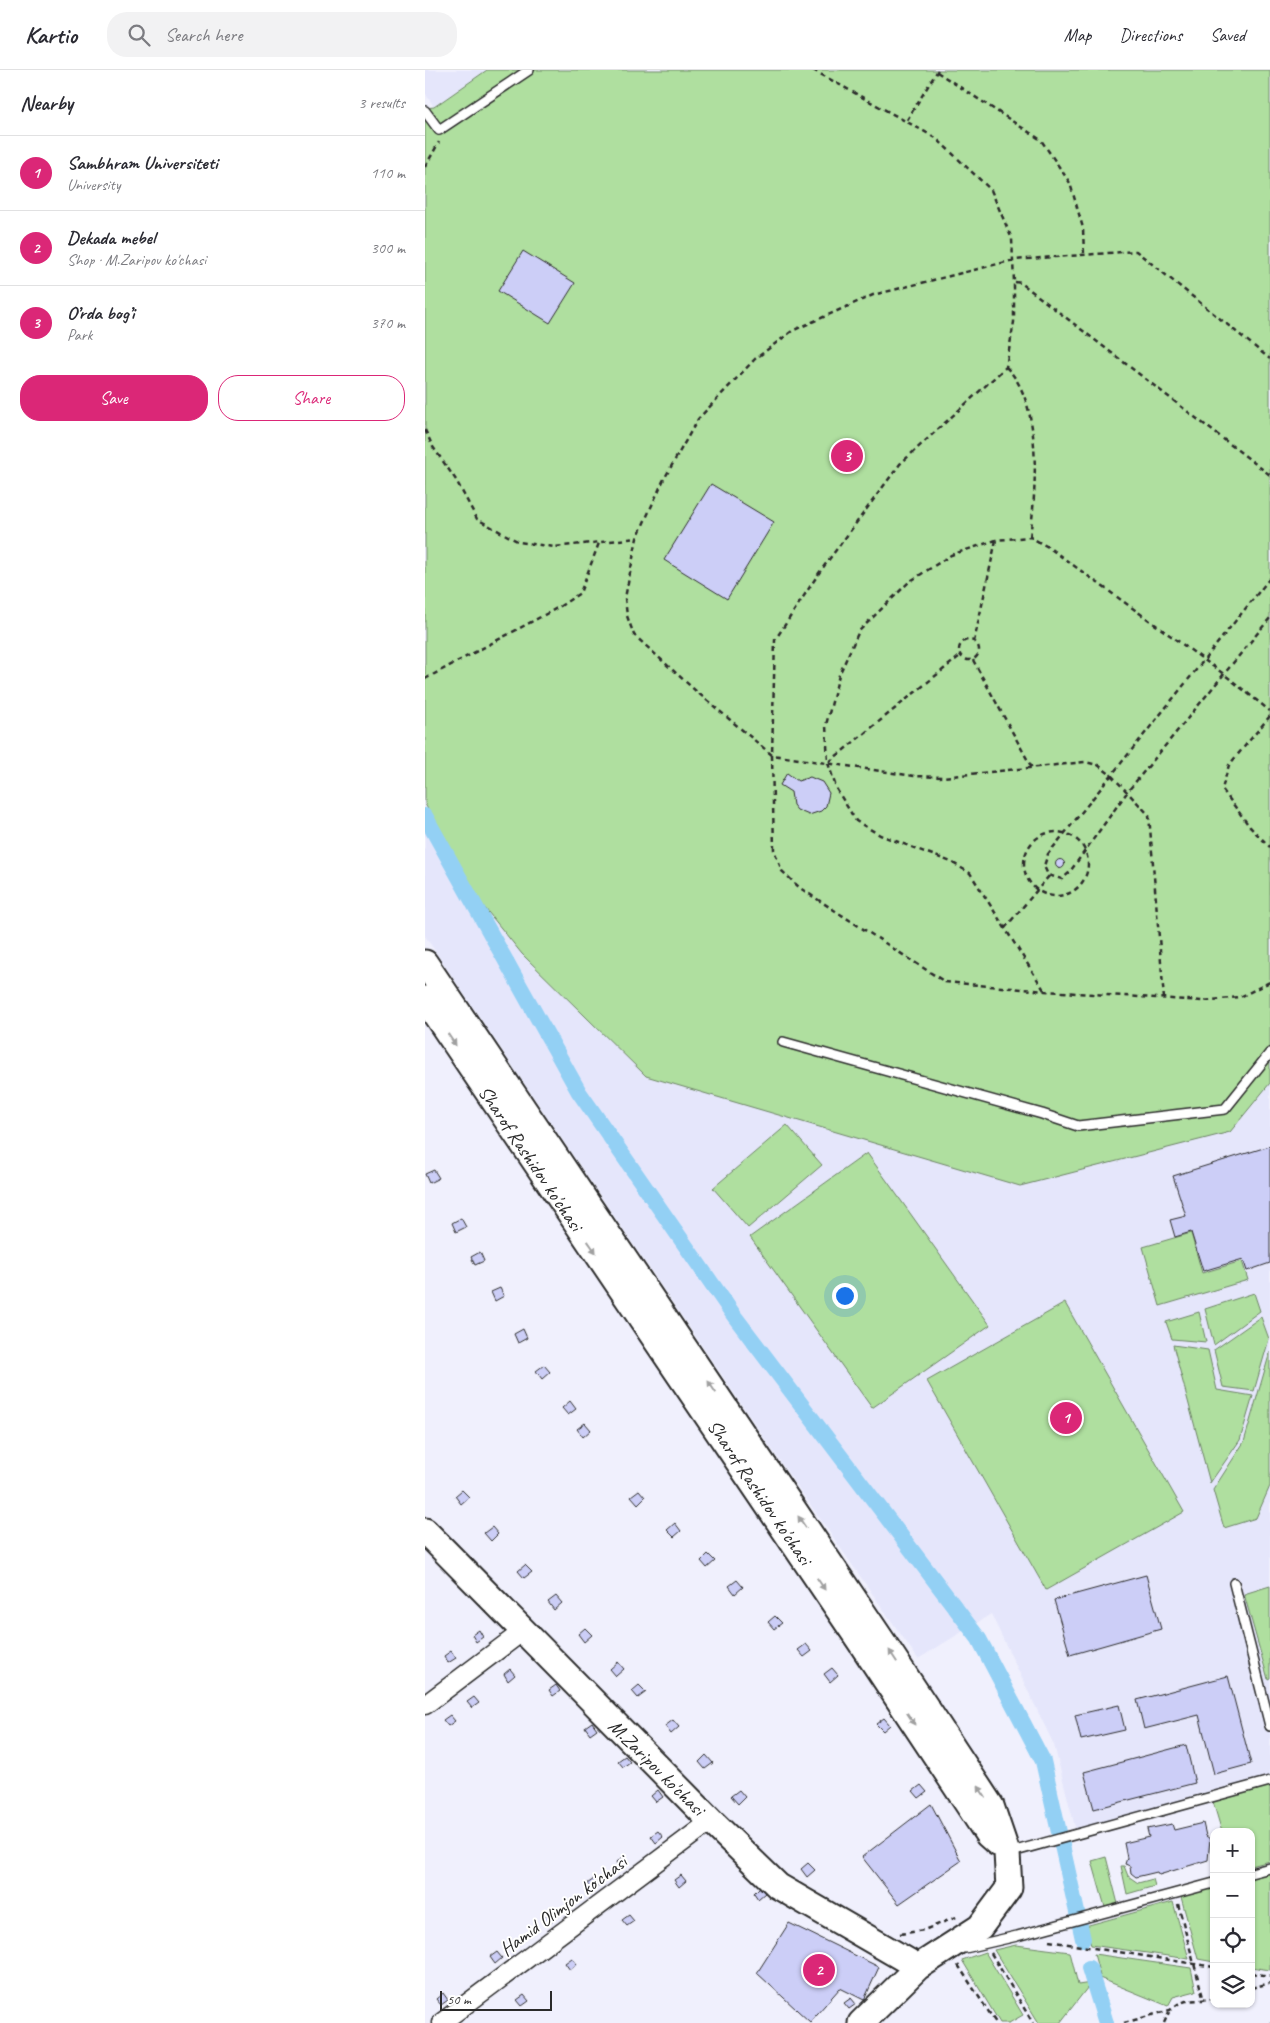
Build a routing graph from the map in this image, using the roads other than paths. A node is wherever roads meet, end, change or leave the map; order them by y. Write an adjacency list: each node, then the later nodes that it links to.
1 (529, 70): 2 (lane)
2 (425, 111)
3 (425, 963): 14 (street, one-way to 3)
4 (425, 999): 14 (street, Sharof Rashidov ko'chasi, one-way to 14)
5 (783, 1042): 6 (lane)
6 (1270, 1053)
7 (425, 1531): 9 (street, M.Zaripov ko'chasi)
8 (1234, 1583): 11 (lane)
9 (523, 1631): 10 (street); 13 (street, M.Zaripov ko'chasi)
10 (425, 1705)
11 (1270, 1726)
12 (1270, 1781): 14 (lane)
13 (711, 1821): 18 (street, M.Zaripov ko'chasi); 19 (street, Hamid Olimjon ko'chasi)
14 (1007, 1853): 18 (street)
15 (1270, 1868): 16 (lane)
16 (1255, 1872)
17 (1210, 1885): 18 (lane)
18 (918, 1967): 20 (street)
19 (441, 2023)
20 (861, 2023)

